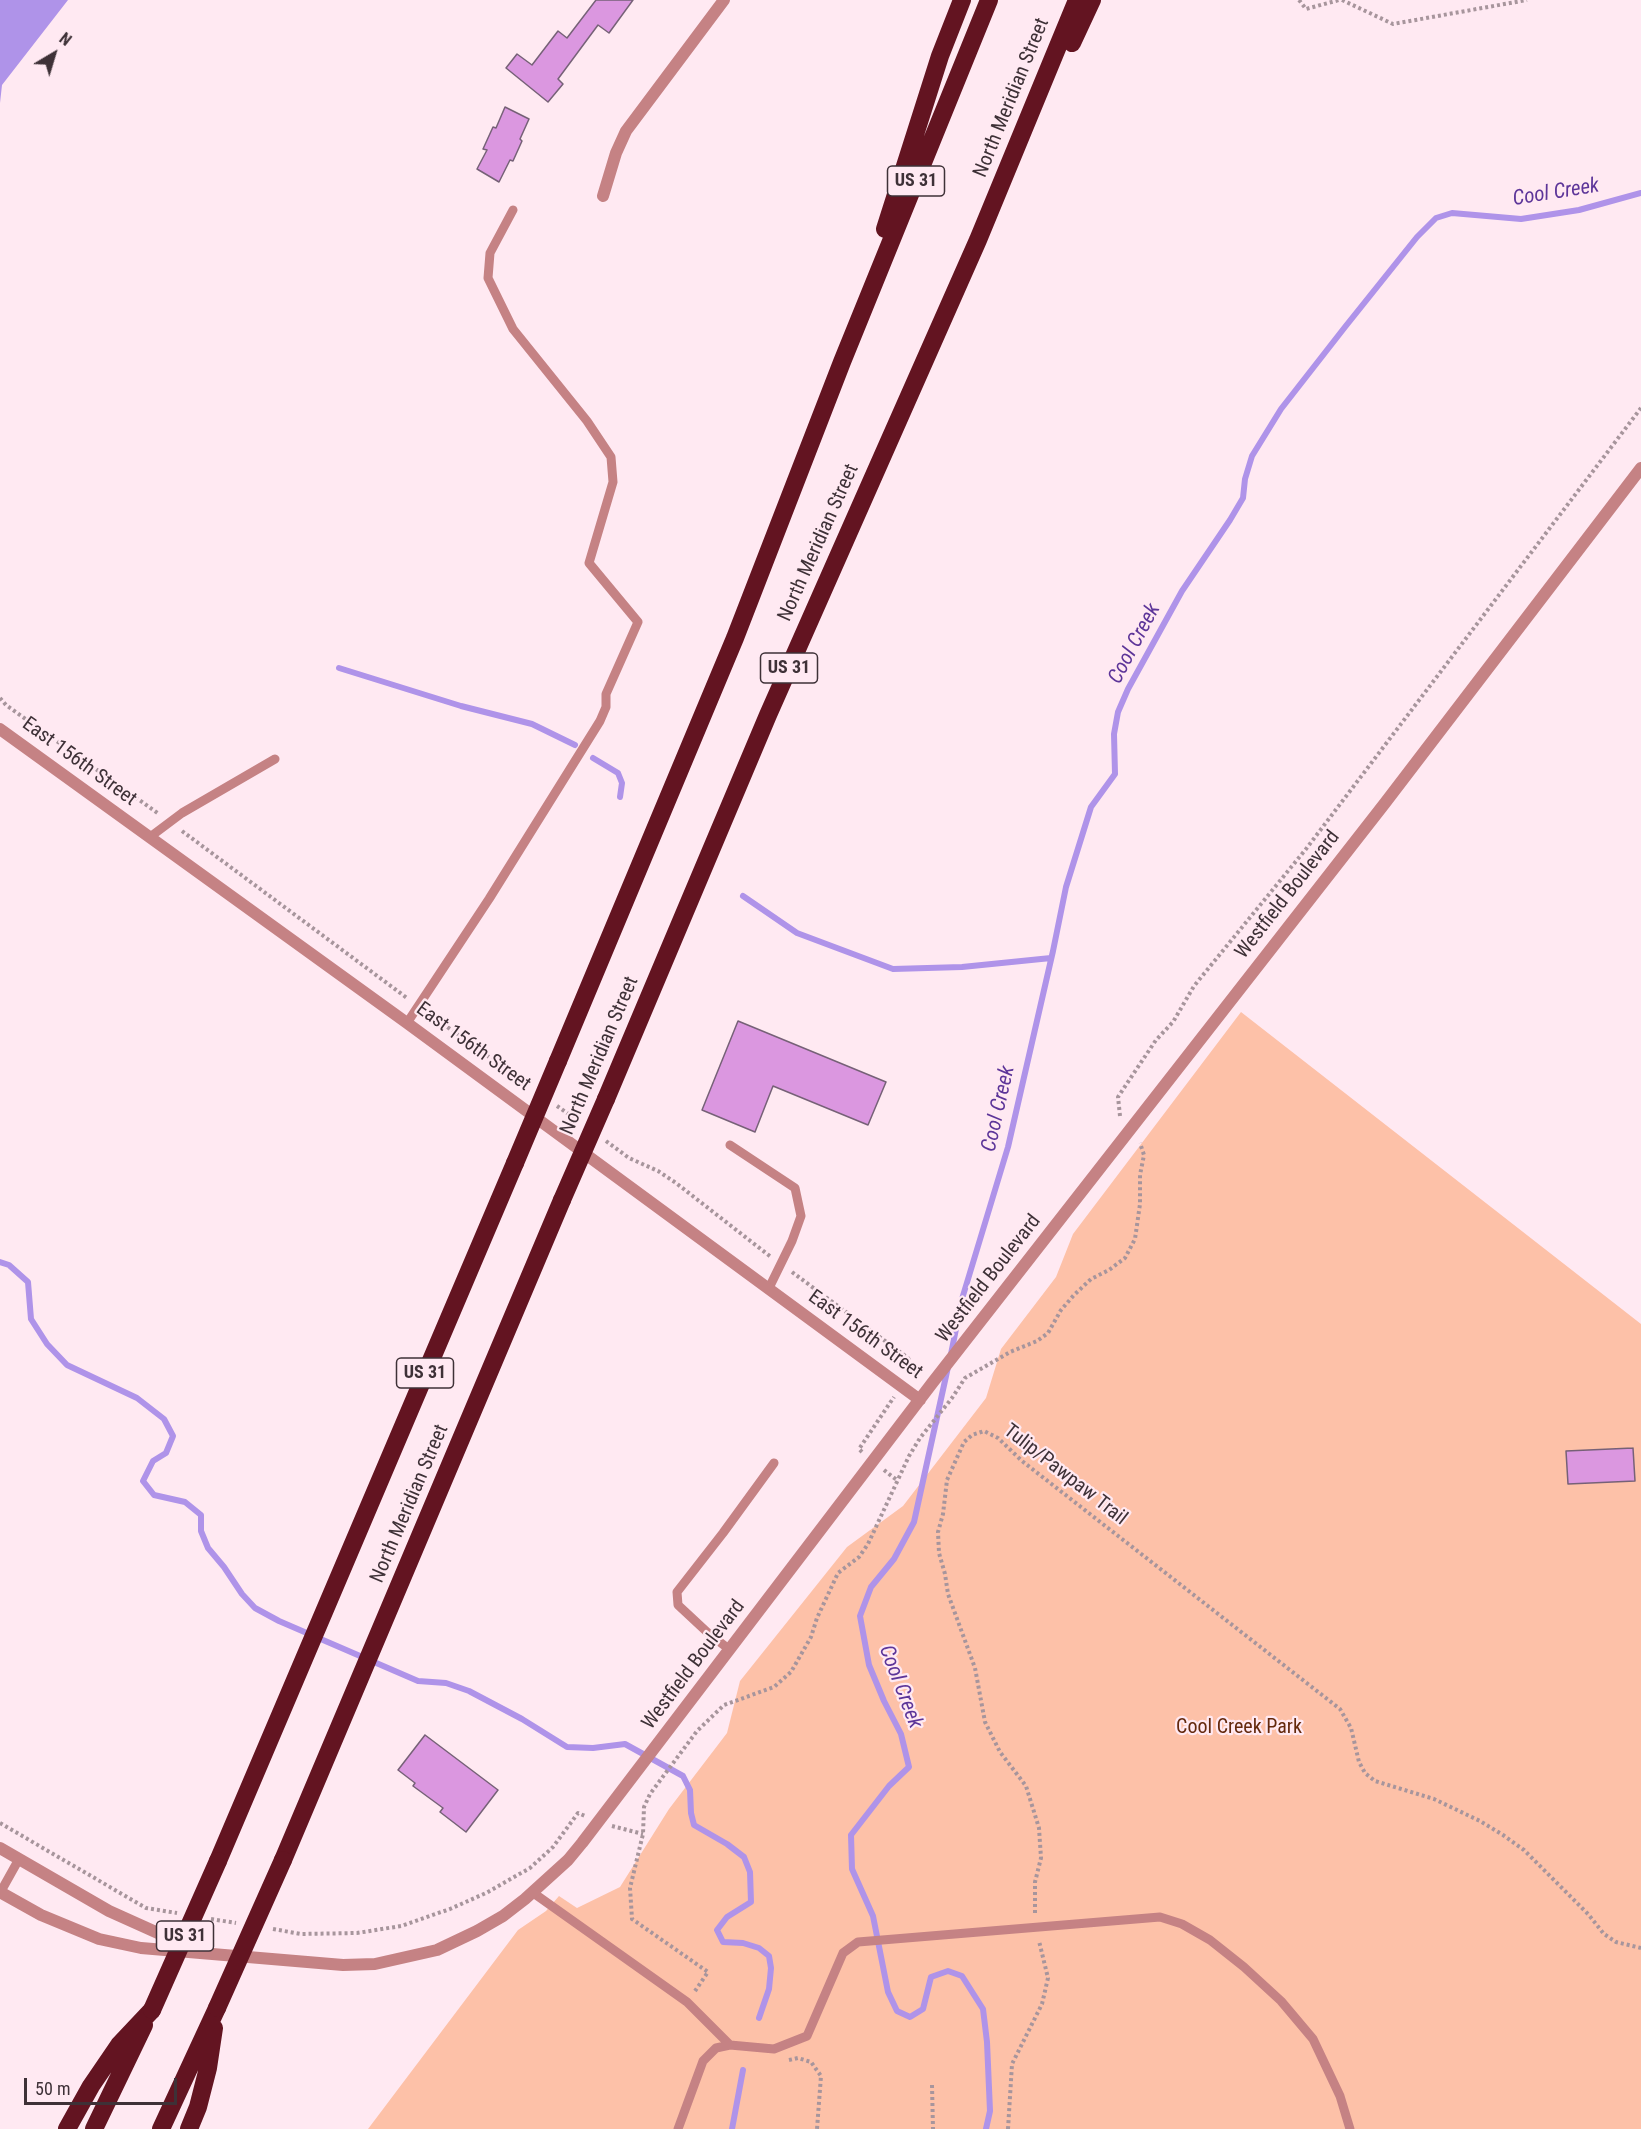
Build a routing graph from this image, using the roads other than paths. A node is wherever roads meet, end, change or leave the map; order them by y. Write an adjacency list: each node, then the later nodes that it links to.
1 (724, 0): 6 (street)
2 (962, 0): 9 (highway)
3 (989, 0): 9 (highway, North Meridian Street / US 31)
4 (1077, 0): 8 (highway, North Meridian Street / US 31)
5 (1092, 0): 8 (highway)
6 (603, 196)
7 (513, 210): 14 (lane)
8 (978, 240): 25 (highway, North Meridian Street / US 31, bridge)
9 (842, 362): 26 (highway, North Meridian Street / US 31, bridge)
10 (1641, 468): 17 (street, Westfield Boulevard)
11 (0, 729): 13 (street, East 156th Street)
12 (275, 759): 13 (lane)
13 (150, 837): 14 (street, East 156th Street)
14 (407, 1023): 16 (street, East 156th Street)
15 (730, 1145): 16 (lane)
16 (769, 1288): 17 (street, East 156th Street)
17 (920, 1400): 19 (street, Westfield Boulevard)
18 (774, 1463): 19 (lane)
19 (730, 1650): 23 (street, Westfield Boulevard)
20 (0, 1848): 21 (street, Westfield Boulevard)
21 (19, 1859): 22 (lane); 24 (street, Westfield Boulevard)
22 (0, 1893): 24 (street, Westfield Boulevard)
23 (532, 1893): 24 (street, Westfield Boulevard); 27 (lane)
24 (276, 1959)
25 (217, 2008): 30 (highway, North Meridian Street / US 31); 31 (highway)
26 (152, 2010): 28 (highway); 29 (highway, North Meridian Street / US 31)
27 (730, 2045): 32 (lane); 33 (lane)
28 (67, 2129)
29 (94, 2129)
30 (161, 2129)
31 (189, 2129)
32 (678, 2129)
33 (1350, 2129)

